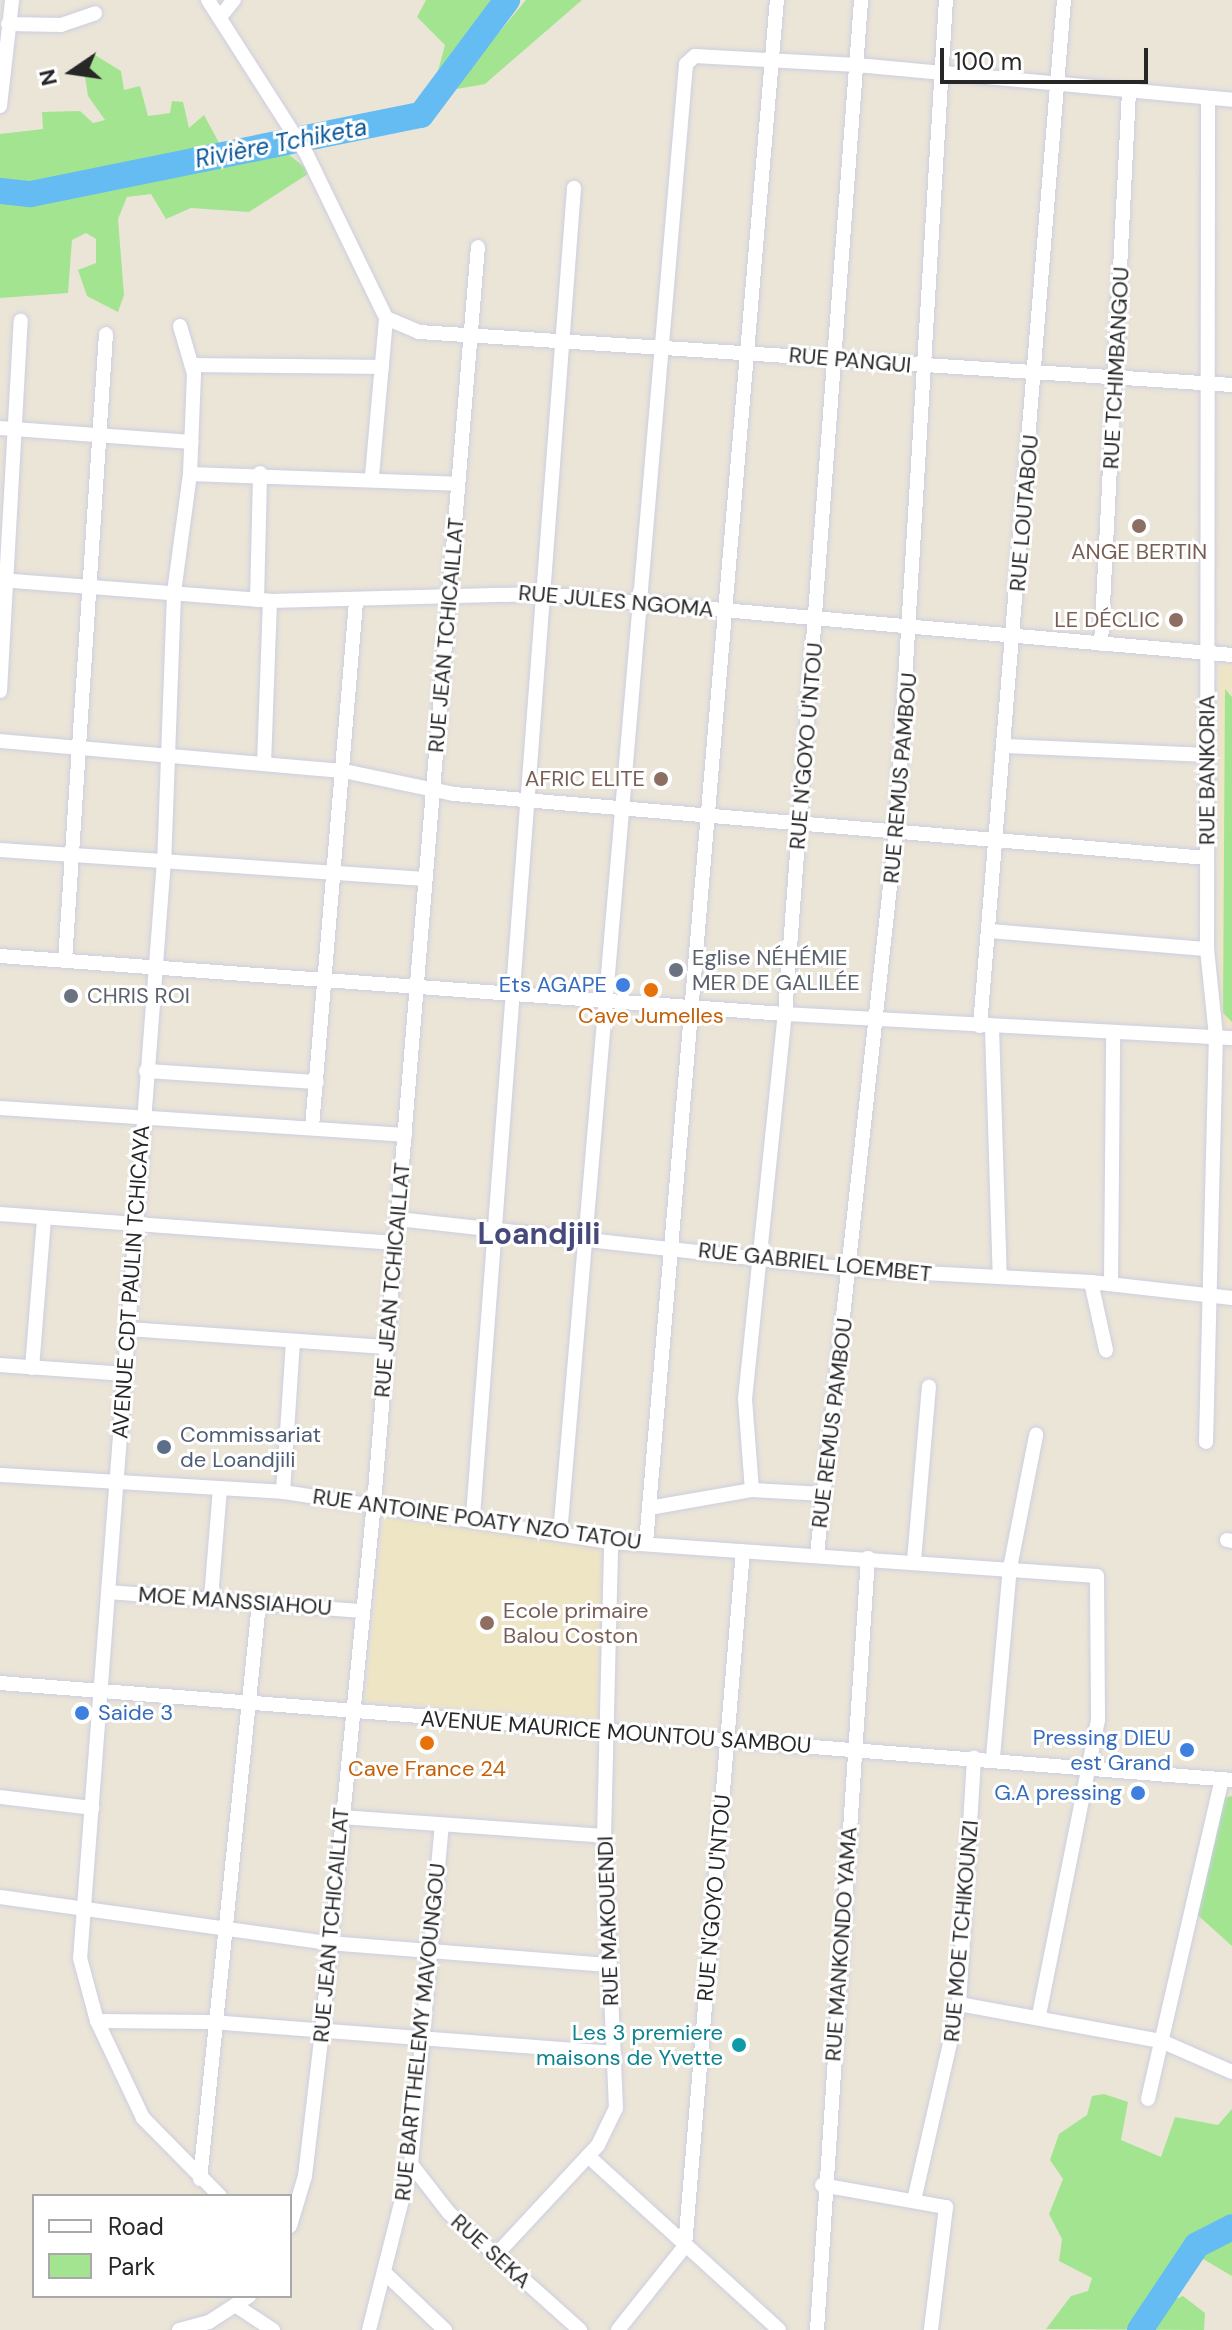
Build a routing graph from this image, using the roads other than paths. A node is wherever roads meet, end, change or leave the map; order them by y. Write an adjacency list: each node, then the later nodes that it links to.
1 (208, 0): 9 (street)
2 (234, 0): 9 (street)
3 (777, 0): 10 (street)
4 (861, 0): 11 (street, RUE N'GOYO U'NTOU)
5 (946, 0): 12 (street, RUE REMUS PAMBOU)
6 (1064, 0): 13 (street, RUE LOUTABOU)
7 (7, 10): 8 (street); 17 (street)
8 (95, 13)
9 (220, 17): 20 (street)
10 (770, 60): 11 (street); 26 (street); 27 (street)
11 (857, 65): 12 (street); 28 (street, RUE N'GOYO U'NTOU)
12 (941, 73): 13 (street); 30 (street, RUE REMUS PAMBOU)
13 (1058, 85): 14 (street); 32 (street, RUE LOUTABOU)
14 (1129, 92): 15 (street); 33 (street, RUE TCHIMBANGOU)
15 (1208, 98): 16 (street); 34 (street, RUE BANKORIA)
16 (1232, 100)
17 (0, 106)
18 (574, 188): 25 (street)
19 (478, 247): 23 (street, RUE JEAN TCHICAILLAT)
20 (386, 318): 23 (street, RUE PANGUI); 31 (street)
21 (21, 321): 36 (street)
22 (180, 326): 29 (street, AVENUE CDT PAULIN TCHICAYA)
23 (468, 332): 25 (street, RUE PANGUI); 42 (street, RUE JEAN TCHICAILLAT)
24 (106, 334): 37 (street)
25 (562, 339): 26 (street, RUE PANGUI); 47 (street)
26 (657, 345): 27 (street, RUE PANGUI); 50 (street)
27 (748, 351): 28 (street, RUE PANGUI); 51 (street)
28 (836, 359): 30 (street, RUE PANGUI); 52 (street, RUE N'GOYO U'NTOU)
29 (193, 365): 31 (street); 38 (street, AVENUE CDT PAULIN TCHICAYA)
30 (926, 366): 32 (street, RUE PANGUI); 53 (street, RUE REMUS PAMBOU)
31 (382, 367): 41 (street)
32 (1035, 373): 33 (street, RUE PANGUI); 54 (street, RUE LOUTABOU)
33 (1116, 377): 34 (street, RUE PANGUI); 55 (street, RUE TCHIMBANGOU)
34 (1208, 383): 35 (street, RUE PANGUI); 56 (street, RUE BANKORIA)
35 (1232, 385)
36 (7, 429): 37 (street); 43 (street)
37 (100, 437): 38 (street); 44 (street)
38 (191, 442): 40 (street, AVENUE CDT PAULIN TCHICAYA)
39 (260, 473): 40 (street); 41 (street); 48 (street)
40 (190, 474): 46 (street, AVENUE CDT PAULIN TCHICAYA)
41 (372, 476): 42 (street)
42 (457, 484): 45 (street, RUE JEAN TCHICAILLAT)
43 (3, 580): 44 (street, RUE JULES NGOMA); 58 (street)
44 (89, 588): 46 (street, RUE JULES NGOMA); 61 (street)
45 (452, 592): 47 (street, RUE JULES NGOMA); 49 (street, RUE JULES NGOMA); 66 (street, RUE JEAN TCHICAILLAT)
46 (174, 593): 48 (street, RUE JULES NGOMA); 62 (street, AVENUE CDT PAULIN TCHICAYA)
47 (542, 594): 50 (street, RUE JULES NGOMA); 67 (street)
48 (264, 601): 49 (street, RUE JULES NGOMA); 64 (street)
49 (356, 602): 65 (street)
50 (635, 603): 51 (street, RUE JULES NGOMA); 68 (street)
51 (726, 611): 52 (street, RUE JULES NGOMA); 69 (street)
52 (816, 619): 53 (street, RUE JULES NGOMA); 70 (street, RUE N'GOYO U'NTOU)
53 (912, 626): 54 (street, RUE JULES NGOMA); 71 (street, RUE REMUS PAMBOU)
54 (1014, 638): 55 (street, RUE JULES NGOMA); 60 (street, RUE LOUTABOU)
55 (1101, 644): 56 (street, RUE JULES NGOMA)
56 (1208, 652): 57 (street, RUE JULES NGOMA); 63 (street, RUE BANKORIA)
57 (1232, 655)
58 (0, 691)
59 (0, 741): 61 (street)
60 (1007, 746): 63 (street); 72 (street, RUE LOUTABOU)
61 (81, 748): 62 (street); 74 (street)
62 (171, 755): 64 (street); 76 (street, AVENUE CDT PAULIN TCHICAYA)
63 (1206, 755): 75 (street, RUE BANKORIA)
64 (264, 764): 65 (street)
65 (344, 771): 66 (street); 77 (street)
66 (433, 789): 67 (street); 78 (street, RUE JEAN TCHICAILLAT)
67 (528, 800): 68 (street); 86 (street)
68 (620, 809): 69 (street); 87 (street)
69 (709, 817): 70 (street); 88 (street)
70 (800, 825): 71 (street); 89 (street, RUE N'GOYO U'NTOU)
71 (896, 831): 72 (street); 90 (street, RUE REMUS PAMBOU)
72 (1000, 840): 75 (street); 79 (street, RUE LOUTABOU)
73 (0, 850): 74 (street)
74 (73, 855): 76 (street); 82 (street)
75 (1206, 858): 80 (street, RUE BANKORIA)
76 (164, 860): 77 (street); 83 (street, AVENUE CDT PAULIN TCHICAYA)
77 (333, 872): 78 (street); 84 (street)
78 (425, 879): 85 (street, RUE JEAN TCHICAILLAT)
79 (991, 931): 80 (street); 91 (street, RUE LOUTABOU)
80 (1207, 949): 93 (street, RUE BANKORIA)
81 (0, 956): 82 (street)
82 (65, 961): 83 (street)
83 (154, 967): 84 (street); 95 (street, AVENUE CDT PAULIN TCHICAYA)
84 (325, 980): 85 (street); 96 (street)
85 (418, 987): 86 (street); 100 (street, RUE JEAN TCHICAILLAT)
86 (512, 993): 87 (street); 105 (street)
87 (605, 1000): 88 (street); 106 (street)
88 (693, 1006): 89 (street); 108 (street)
89 (785, 1014): 90 (street); 109 (street, RUE N'GOYO U'NTOU)
90 (880, 1018): 91 (street); 110 (street, RUE REMUS PAMBOU)
91 (986, 1027): 92 (street); 111 (street, RUE LOUTABOU)
92 (1113, 1033): 93 (street); 113 (street)
93 (1216, 1036): 94 (street); 114 (street, RUE BANKORIA)
94 (1232, 1038)
95 (146, 1071): 96 (street); 98 (street, AVENUE CDT PAULIN TCHICAYA)
96 (317, 1082): 99 (street)
97 (0, 1108): 98 (street)
98 (142, 1120): 99 (street); 104 (street, AVENUE CDT PAULIN TCHICAYA)
99 (312, 1127): 100 (street)
100 (405, 1135): 103 (street, RUE JEAN TCHICAILLAT)
101 (0, 1214): 102 (street)
102 (44, 1218): 104 (street); 121 (street)
103 (398, 1219): 105 (street, RUE GABRIEL LOEMBET); 107 (street, RUE JEAN TCHICAILLAT)
104 (137, 1225): 107 (street); 116 (street, AVENUE CDT PAULIN TCHICAYA)
105 (496, 1229): 106 (street, RUE GABRIEL LOEMBET); 134 (street)
106 (585, 1240): 108 (street, RUE GABRIEL LOEMBET); 135 (street)
107 (395, 1243): 118 (street, RUE JEAN TCHICAILLAT)
108 (672, 1248): 109 (street, RUE GABRIEL LOEMBET); 133 (street)
109 (761, 1257): 110 (street, RUE GABRIEL LOEMBET); 129 (street, RUE N'GOYO U'NTOU)
110 (850, 1269): 111 (street, RUE GABRIEL LOEMBET); 131 (street, RUE REMUS PAMBOU)
111 (1000, 1277): 112 (street, RUE GABRIEL LOEMBET)
112 (1091, 1282): 113 (street, RUE GABRIEL LOEMBET); 119 (street)
113 (1111, 1283): 114 (street, RUE GABRIEL LOEMBET)
114 (1213, 1296): 115 (street, RUE GABRIEL LOEMBET); 125 (street, RUE BANKORIA)
115 (1232, 1298)
116 (128, 1329): 117 (street); 122 (street, AVENUE CDT PAULIN TCHICAYA)
117 (293, 1341): 118 (street); 130 (street)
118 (385, 1347): 132 (street, RUE JEAN TCHICAILLAT)
119 (1106, 1350)
120 (0, 1365): 121 (street)
121 (32, 1368): 122 (street)
122 (126, 1374): 127 (street, AVENUE CDT PAULIN TCHICAYA)
123 (929, 1387): 141 (street)
124 (1036, 1435): 142 (street)
125 (1206, 1442)
126 (0, 1475): 127 (street, RUE ANTOINE POATY NZO TATOU)
127 (117, 1481): 128 (street, RUE ANTOINE POATY NZO TATOU); 143 (street, AVENUE CDT PAULIN TCHICAYA)
128 (220, 1489): 130 (street, RUE ANTOINE POATY NZO TATOU); 144 (street)
129 (752, 1490): 131 (street); 133 (street)
130 (283, 1492): 132 (street, RUE ANTOINE POATY NZO TATOU)
131 (824, 1494): 139 (street, RUE REMUS PAMBOU)
132 (374, 1503): 134 (street, RUE ANTOINE POATY NZO TATOU); 146 (street, RUE JEAN TCHICAILLAT)
133 (649, 1508): 137 (street)
134 (473, 1516): 135 (street, RUE ANTOINE POATY NZO TATOU)
135 (560, 1534): 136 (street, RUE ANTOINE POATY NZO TATOU)
136 (611, 1542): 137 (street, RUE ANTOINE POATY NZO TATOU); 151 (street, RUE MAKOUENDI)
137 (646, 1543): 138 (street, RUE ANTOINE POATY NZO TATOU)
138 (743, 1551): 139 (street, RUE ANTOINE POATY NZO TATOU); 152 (street, RUE N'GOYO U'NTOU)
139 (817, 1554): 140 (street, RUE ANTOINE POATY NZO TATOU)
140 (868, 1558): 141 (street, RUE ANTOINE POATY NZO TATOU); 153 (street, RUE MANKONDO YAMA)
141 (914, 1561): 142 (street, RUE ANTOINE POATY NZO TATOU)
142 (1010, 1568): 155 (street); 156 (street, RUE ANTOINE POATY NZO TATOU)
143 (108, 1592): 144 (street, MOE MANSSIAHOU); 148 (street, AVENUE CDT PAULIN TCHICAYA)
144 (211, 1598): 145 (street, MOE MANSSIAHOU)
145 (259, 1603): 146 (street, MOE MANSSIAHOU); 149 (street)
146 (362, 1611): 150 (street, RUE JEAN TCHICAILLAT)
147 (0, 1683): 148 (street, AVENUE MAURICE MOUNTOU SAMBOU)
148 (101, 1693): 149 (street, AVENUE MAURICE MOUNTOU SAMBOU); 159 (street, AVENUE CDT PAULIN TCHICAYA)
149 (249, 1706): 150 (street, AVENUE MAURICE MOUNTOU SAMBOU); 165 (street)
150 (352, 1713): 151 (street, AVENUE MAURICE MOUNTOU SAMBOU); 160 (street, RUE JEAN TCHICAILLAT)
151 (604, 1731): 152 (street, AVENUE MAURICE MOUNTOU SAMBOU); 162 (street, RUE MAKOUENDI)
152 (728, 1741): 153 (street, AVENUE MAURICE MOUNTOU SAMBOU); 186 (street, RUE N'GOYO U'NTOU)
153 (853, 1750): 154 (street, AVENUE MAURICE MOUNTOU SAMBOU); 182 (street, RUE MANKONDO YAMA)
154 (974, 1757): 155 (street, AVENUE MAURICE MOUNTOU SAMBOU); 169 (street, RUE MOE TCHIKOUNZI)
155 (993, 1757): 156 (street, AVENUE MAURICE MOUNTOU SAMBOU)
156 (1087, 1767): 157 (street, AVENUE MAURICE MOUNTOU SAMBOU); 170 (street)
157 (1227, 1779): 175 (street)
158 (0, 1797): 159 (street)
159 (92, 1808): 164 (street, AVENUE CDT PAULIN TCHICAYA)
160 (341, 1817): 161 (street); 166 (street, RUE JEAN TCHICAILLAT)
161 (442, 1825): 162 (street); 167 (street, RUE BARTTHELEMY MAVOUNGOU)
162 (604, 1836): 168 (street, RUE MAKOUENDI)
163 (0, 1897): 164 (street)
164 (82, 1914): 165 (street); 171 (street, AVENUE CDT PAULIN TCHICAYA)
165 (222, 1929): 166 (street); 172 (street)
166 (329, 1943): 167 (street); 173 (street, RUE JEAN TCHICAILLAT)
167 (432, 1954): 168 (street); 174 (street, RUE BARTTHELEMY MAVOUNGOU)
168 (607, 1965): 176 (street, RUE MAKOUENDI)
169 (959, 2004): 170 (street); 184 (street, RUE MOE TCHIKOUNZI)
170 (1039, 2016): 175 (street)
171 (97, 2021): 172 (street); 181 (street, AVENUE CDT PAULIN TCHICAYA)
172 (211, 2022): 173 (street); 181 (street)
173 (322, 2031): 174 (street); 185 (street, RUE JEAN TCHICAILLAT)
174 (424, 2039): 176 (street); 180 (street, RUE BARTTHELEMY MAVOUNGOU)
175 (1161, 2041): 177 (street); 178 (street)
176 (614, 2053): 179 (street, RUE MAKOUENDI)
177 (1232, 2072)
178 (1148, 2099)
179 (588, 2156): 186 (street); 187 (street, RUE MAKOUENDI)
180 (411, 2164): 187 (street, RUE SEKA); 188 (street, RUE BARTTHELEMY MAVOUNGOU)
181 (200, 2179): 183 (street, AVENUE CDT PAULIN TCHICAYA)
182 (822, 2185): 184 (street); 198 (street, RUE MANKONDO YAMA)
183 (218, 2194)
184 (915, 2196): 199 (street)
185 (292, 2219)
186 (685, 2246): 196 (street); 197 (street)
187 (495, 2256): 195 (street, RUE SEKA)
188 (387, 2275): 193 (street, RUE BARTTHELEMY MAVOUNGOU); 194 (street)
189 (247, 2298): 190 (street)
190 (238, 2307): 191 (street); 192 (street)
191 (179, 2330)
192 (273, 2330)
193 (369, 2330)
194 (445, 2330)
195 (580, 2330)
196 (618, 2330)
197 (779, 2330)
198 (817, 2330)
199 (931, 2330)

